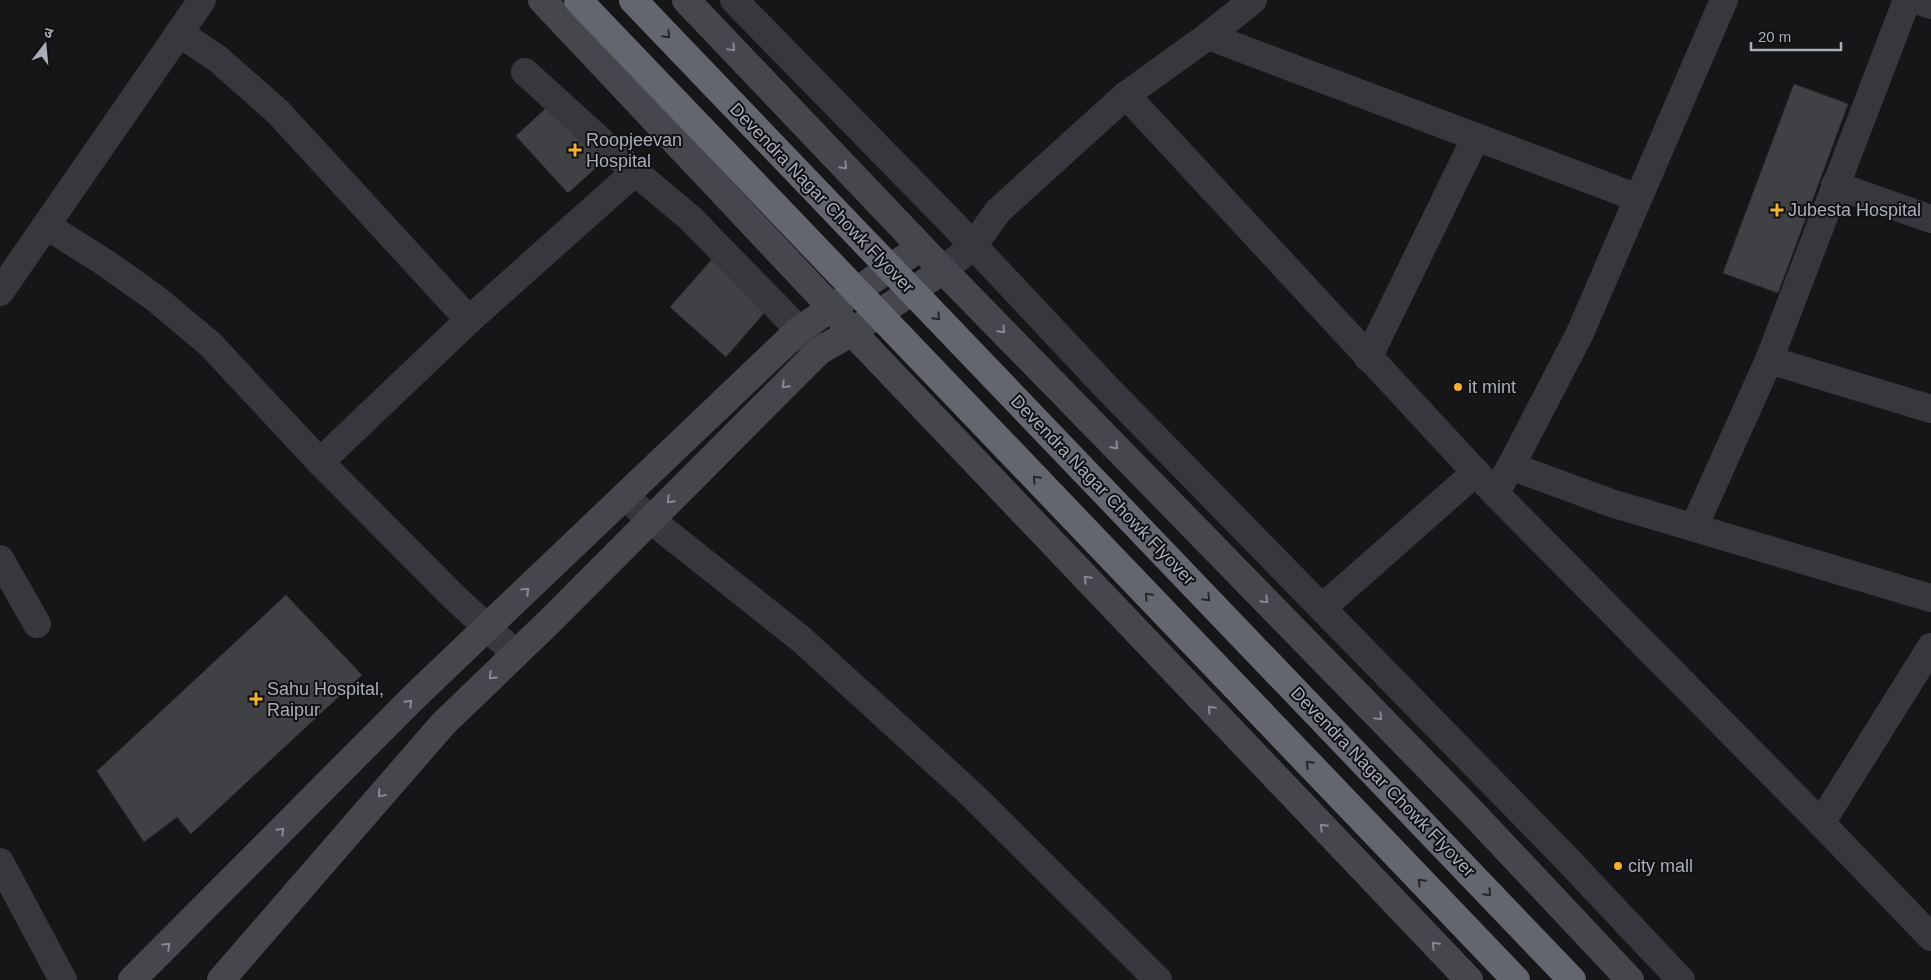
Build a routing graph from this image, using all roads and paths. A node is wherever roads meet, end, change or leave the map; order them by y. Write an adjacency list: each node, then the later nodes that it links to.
1 (202, 0): 12 (street)
2 (542, 0): 28 (street)
3 (578, 0): 58 (highway, one-way to 3, bridge)
4 (633, 0): 59 (highway, Devendra Nagar Chowk Flyover, one-way to 59, bridge)
5 (686, 0): 25 (street, one-way to 25)
6 (734, 0): 22 (street)
7 (1253, 0): 13 (street)
8 (1724, 0): 19 (street)
9 (1907, 0): 18 (street)
10 (1917, 0): 11 (street)
11 (1931, 5)
12 (179, 33): 23 (street); 29 (street)
13 (1208, 36): 15 (street); 16 (street)
14 (525, 72): 17 (street)
15 (1126, 95): 20 (street); 33 (street)
16 (1476, 137): 19 (street); 33 (street)
17 (636, 172): 29 (street); 30 (street)
18 (1835, 186): 21 (street); 34 (street)
19 (1638, 198): 37 (street)
20 (998, 211): 22 (street); 24 (street)
21 (1931, 219)
22 (954, 225): 24 (street); 25 (street)
23 (47, 226): 27 (street); 36 (street)
24 (973, 246): 26 (street); 45 (street)
25 (921, 247): 26 (street); 28 (street)
26 (944, 270): 31 (street); 60 (street, one-way to 60)
27 (0, 292)
28 (831, 306): 30 (street); 31 (street)
29 (468, 320): 36 (street)
30 (799, 330): 32 (street); 40 (street)
31 (852, 332): 32 (street); 57 (street, one-way to 31)
32 (819, 351): 41 (street, one-way to 41)
33 (1368, 358): 38 (street)
34 (1769, 360): 35 (street); 42 (street)
35 (1931, 409)
36 (320, 462): 47 (street)
37 (1511, 466): 39 (street); 42 (street)
38 (1476, 472): 39 (street); 45 (street)
39 (1495, 493): 50 (street)
40 (625, 496): 41 (street); 47 (street, one-way to 40)
41 (651, 520): 49 (street); 56 (street)
42 (1694, 527): 44 (street)
43 (0, 559): 46 (street)
44 (1931, 598)
45 (1322, 608): 61 (street)
46 (37, 624)
47 (488, 627): 49 (street); 54 (street, one-way to 47)
48 (1931, 647): 50 (street)
49 (516, 654): 55 (street, one-way to 55)
50 (1821, 823): 52 (street)
51 (0, 862): 53 (street)
52 (1930, 934)
53 (63, 980)
54 (132, 980)
55 (221, 980)
56 (1158, 980)
57 (1469, 980)
58 (1516, 980)
59 (1572, 980)
60 (1630, 980)
61 (1681, 980)

